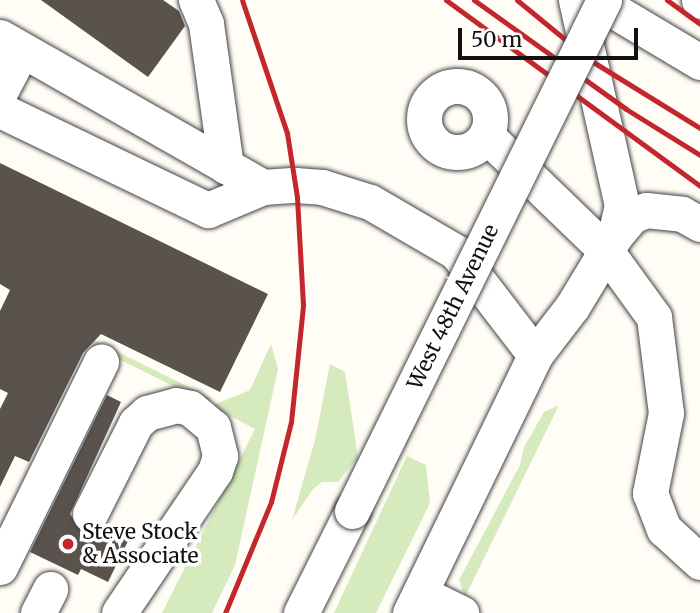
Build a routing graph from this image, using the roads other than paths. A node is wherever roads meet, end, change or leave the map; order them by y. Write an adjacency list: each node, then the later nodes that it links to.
1 (196, 0): 11 (street)
2 (576, 0): 10 (street)
3 (596, 0): 6 (street)
4 (604, 0): 22 (street, West 48th Avenue, bridge)
5 (11, 43): 7 (street); 11 (street)
6 (700, 62)
7 (0, 92)
8 (0, 110): 12 (street)
9 (486, 135): 14 (street)
10 (613, 159): 13 (street); 14 (street)
11 (226, 167): 12 (street)
12 (263, 187): 15 (street)
13 (691, 219): 14 (street)
14 (610, 243): 15 (street); 18 (street)
15 (535, 355): 20 (street)
16 (101, 362): 19 (street)
17 (90, 514): 21 (street)
18 (700, 562)
19 (0, 567)
20 (415, 603): 23 (street)
21 (119, 613)
22 (300, 613)
23 (461, 613)

